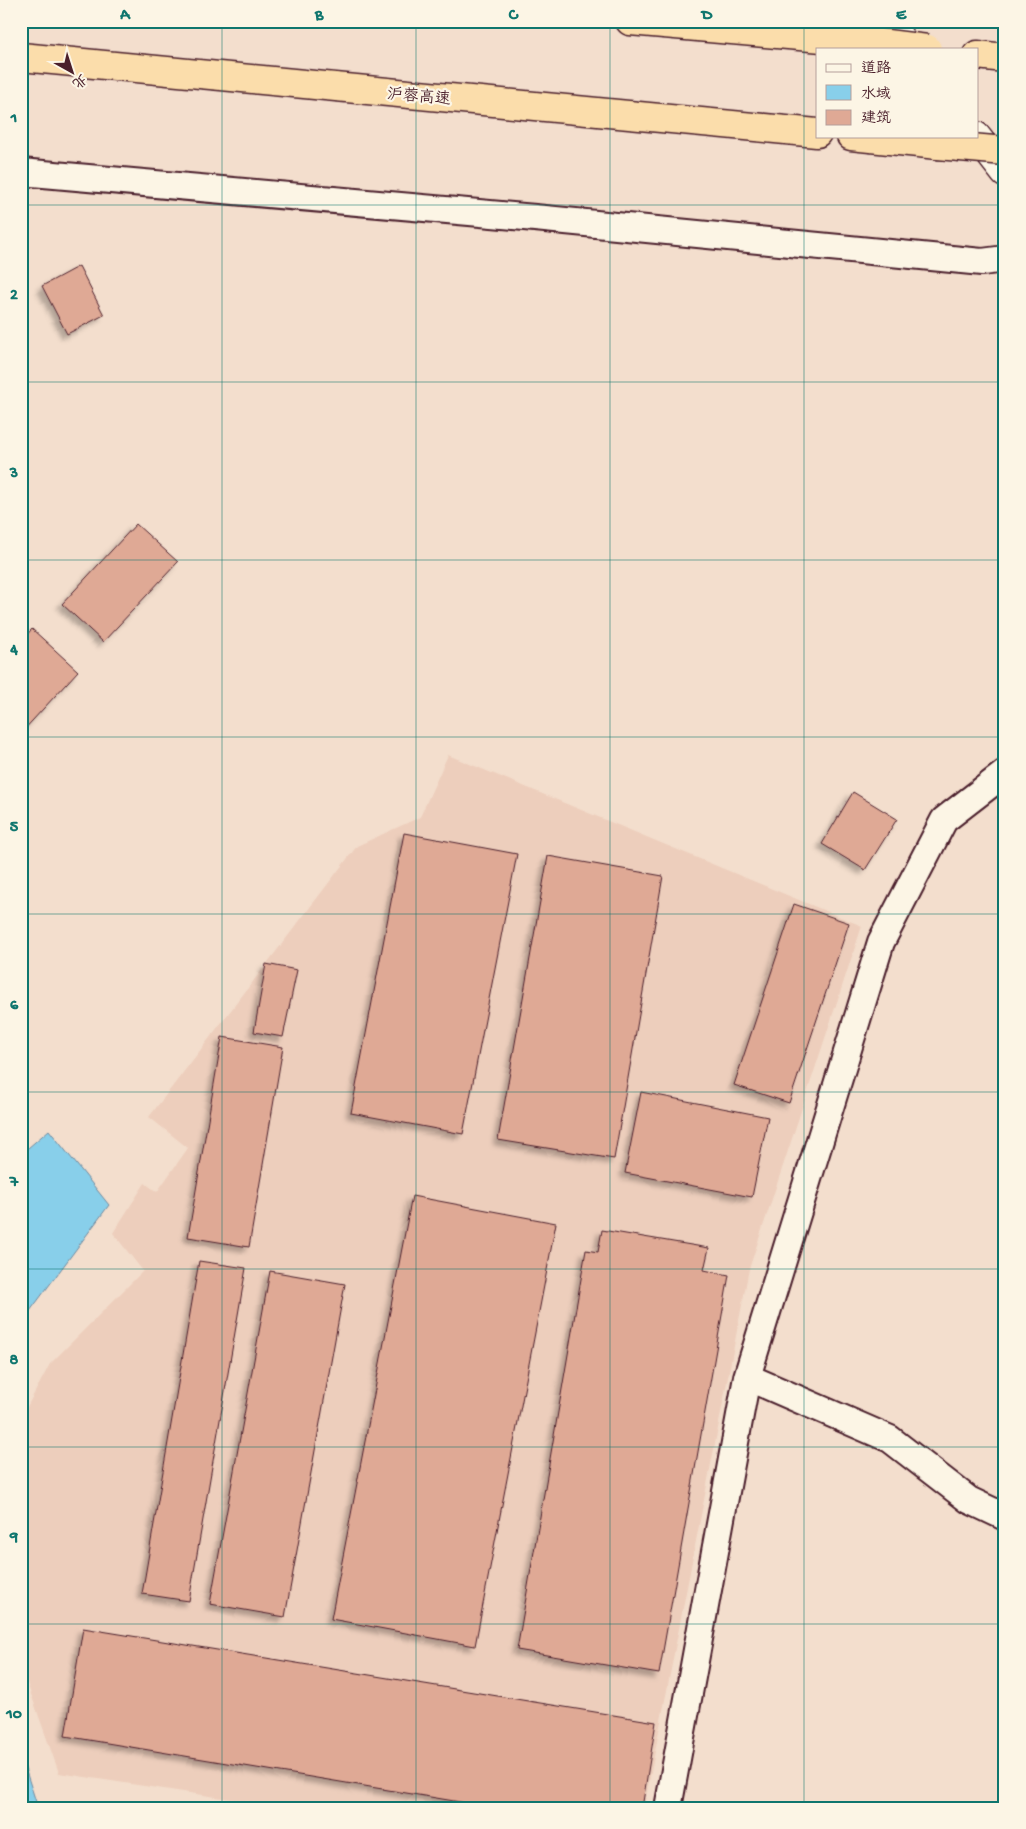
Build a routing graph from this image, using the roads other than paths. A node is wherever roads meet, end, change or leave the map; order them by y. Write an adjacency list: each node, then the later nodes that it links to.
1 (630, 21): 2 (highway)
2 (883, 32): 3 (street); 4 (highway, bridge)
3 (907, 48)
4 (924, 48)
5 (978, 55): 7 (highway)
6 (21, 57): 8 (highway, 沪蓉高速)
7 (1005, 58)
8 (816, 133)
9 (870, 138): 11 (highway, bridge)
10 (978, 138): 13 (street)
11 (1005, 151)
12 (21, 172): 14 (street)
13 (1005, 173)
14 (1005, 258)
15 (1005, 773): 16 (street)
16 (747, 1377): 17 (street); 18 (street)
17 (1005, 1517)
18 (668, 1808)

